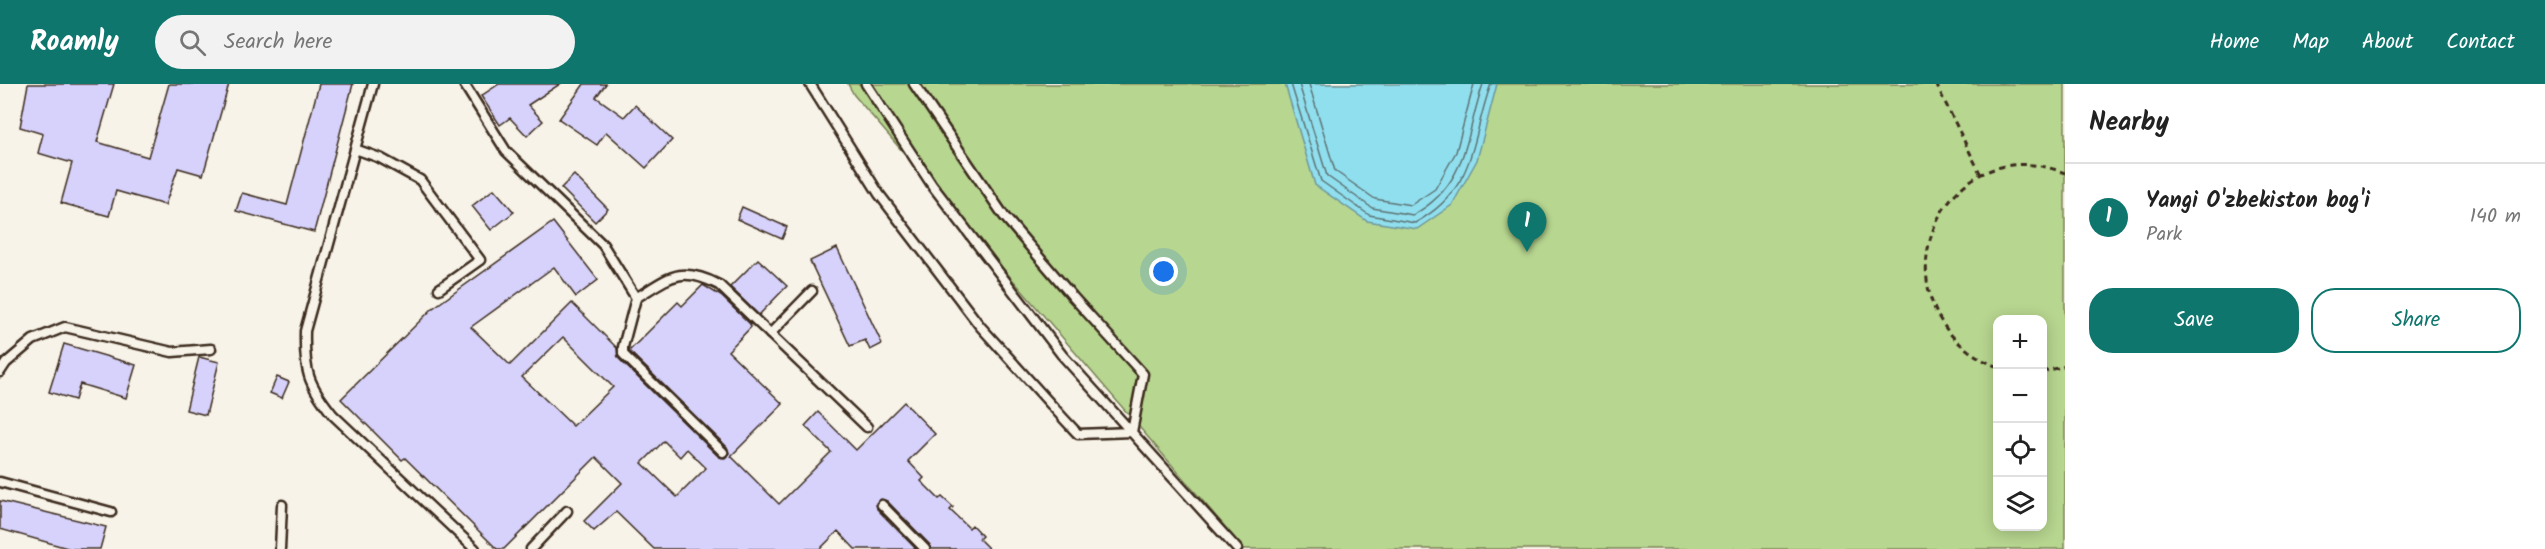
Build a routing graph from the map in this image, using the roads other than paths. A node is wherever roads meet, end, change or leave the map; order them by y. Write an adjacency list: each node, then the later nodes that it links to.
1 (373, 84): 6 (lane)
2 (464, 84): 9 (lane)
3 (810, 84): 14 (lane)
4 (866, 84): 14 (lane)
5 (914, 84): 14 (lane)
6 (355, 149): 7 (lane); 22 (lane)
7 (440, 288)
8 (812, 291): 10 (lane)
9 (636, 298): 10 (lane); 15 (lane)
10 (770, 334): 13 (lane)
11 (211, 349): 12 (lane)
12 (0, 372)
13 (867, 427)
14 (1132, 432): 25 (lane)
15 (723, 452)
16 (0, 482): 20 (lane)
17 (282, 505): 21 (lane)
18 (882, 506): 24 (lane)
19 (567, 511): 23 (lane)
20 (111, 512)
21 (280, 549)
22 (475, 549)
23 (531, 549)
24 (925, 549)
25 (1237, 549)

